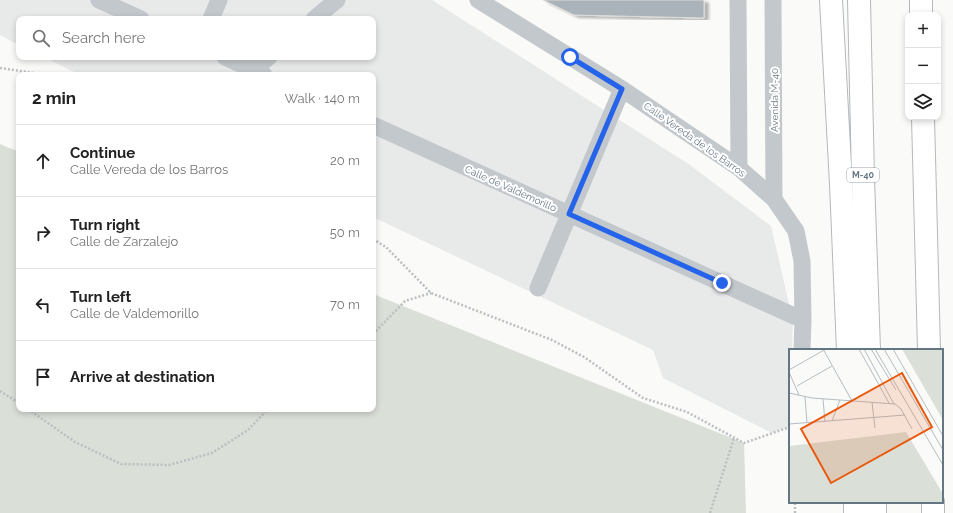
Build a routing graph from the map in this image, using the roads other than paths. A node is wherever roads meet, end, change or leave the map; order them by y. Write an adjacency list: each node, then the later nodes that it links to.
1 (99, 0): 11 (street)
2 (219, 0): 12 (street)
3 (337, 0): 13 (street)
4 (478, 0): 18 (street, Calle Vereda de los Barros)
5 (738, 0): 21 (street)
6 (773, 0): 22 (street, Avenida M-40)
7 (831, 0): 27 (highway)
8 (859, 0): 28 (highway, M-40)
9 (921, 0): 10 (highway)
10 (921, 12)
11 (134, 16)
12 (212, 16)
13 (318, 16)
14 (231, 60): 16 (street)
15 (267, 60): 17 (street)
16 (257, 72)
17 (260, 72)
18 (622, 89): 21 (street, Calle Vereda de los Barros); 23 (street)
19 (923, 120): 29 (highway)
20 (376, 125): 23 (street, Calle de Valdemorillo)
21 (739, 168): 22 (street, Calle Vereda de los Barros)
22 (774, 199): 25 (street, Calle Vereda de los Barros)
23 (569, 214): 24 (street); 25 (street, Calle de Valdemorillo)
24 (538, 288)
25 (803, 320): 26 (street, Calle Vereda de los Barros)
26 (802, 349)
27 (848, 349)
28 (869, 349)
29 (929, 349)

